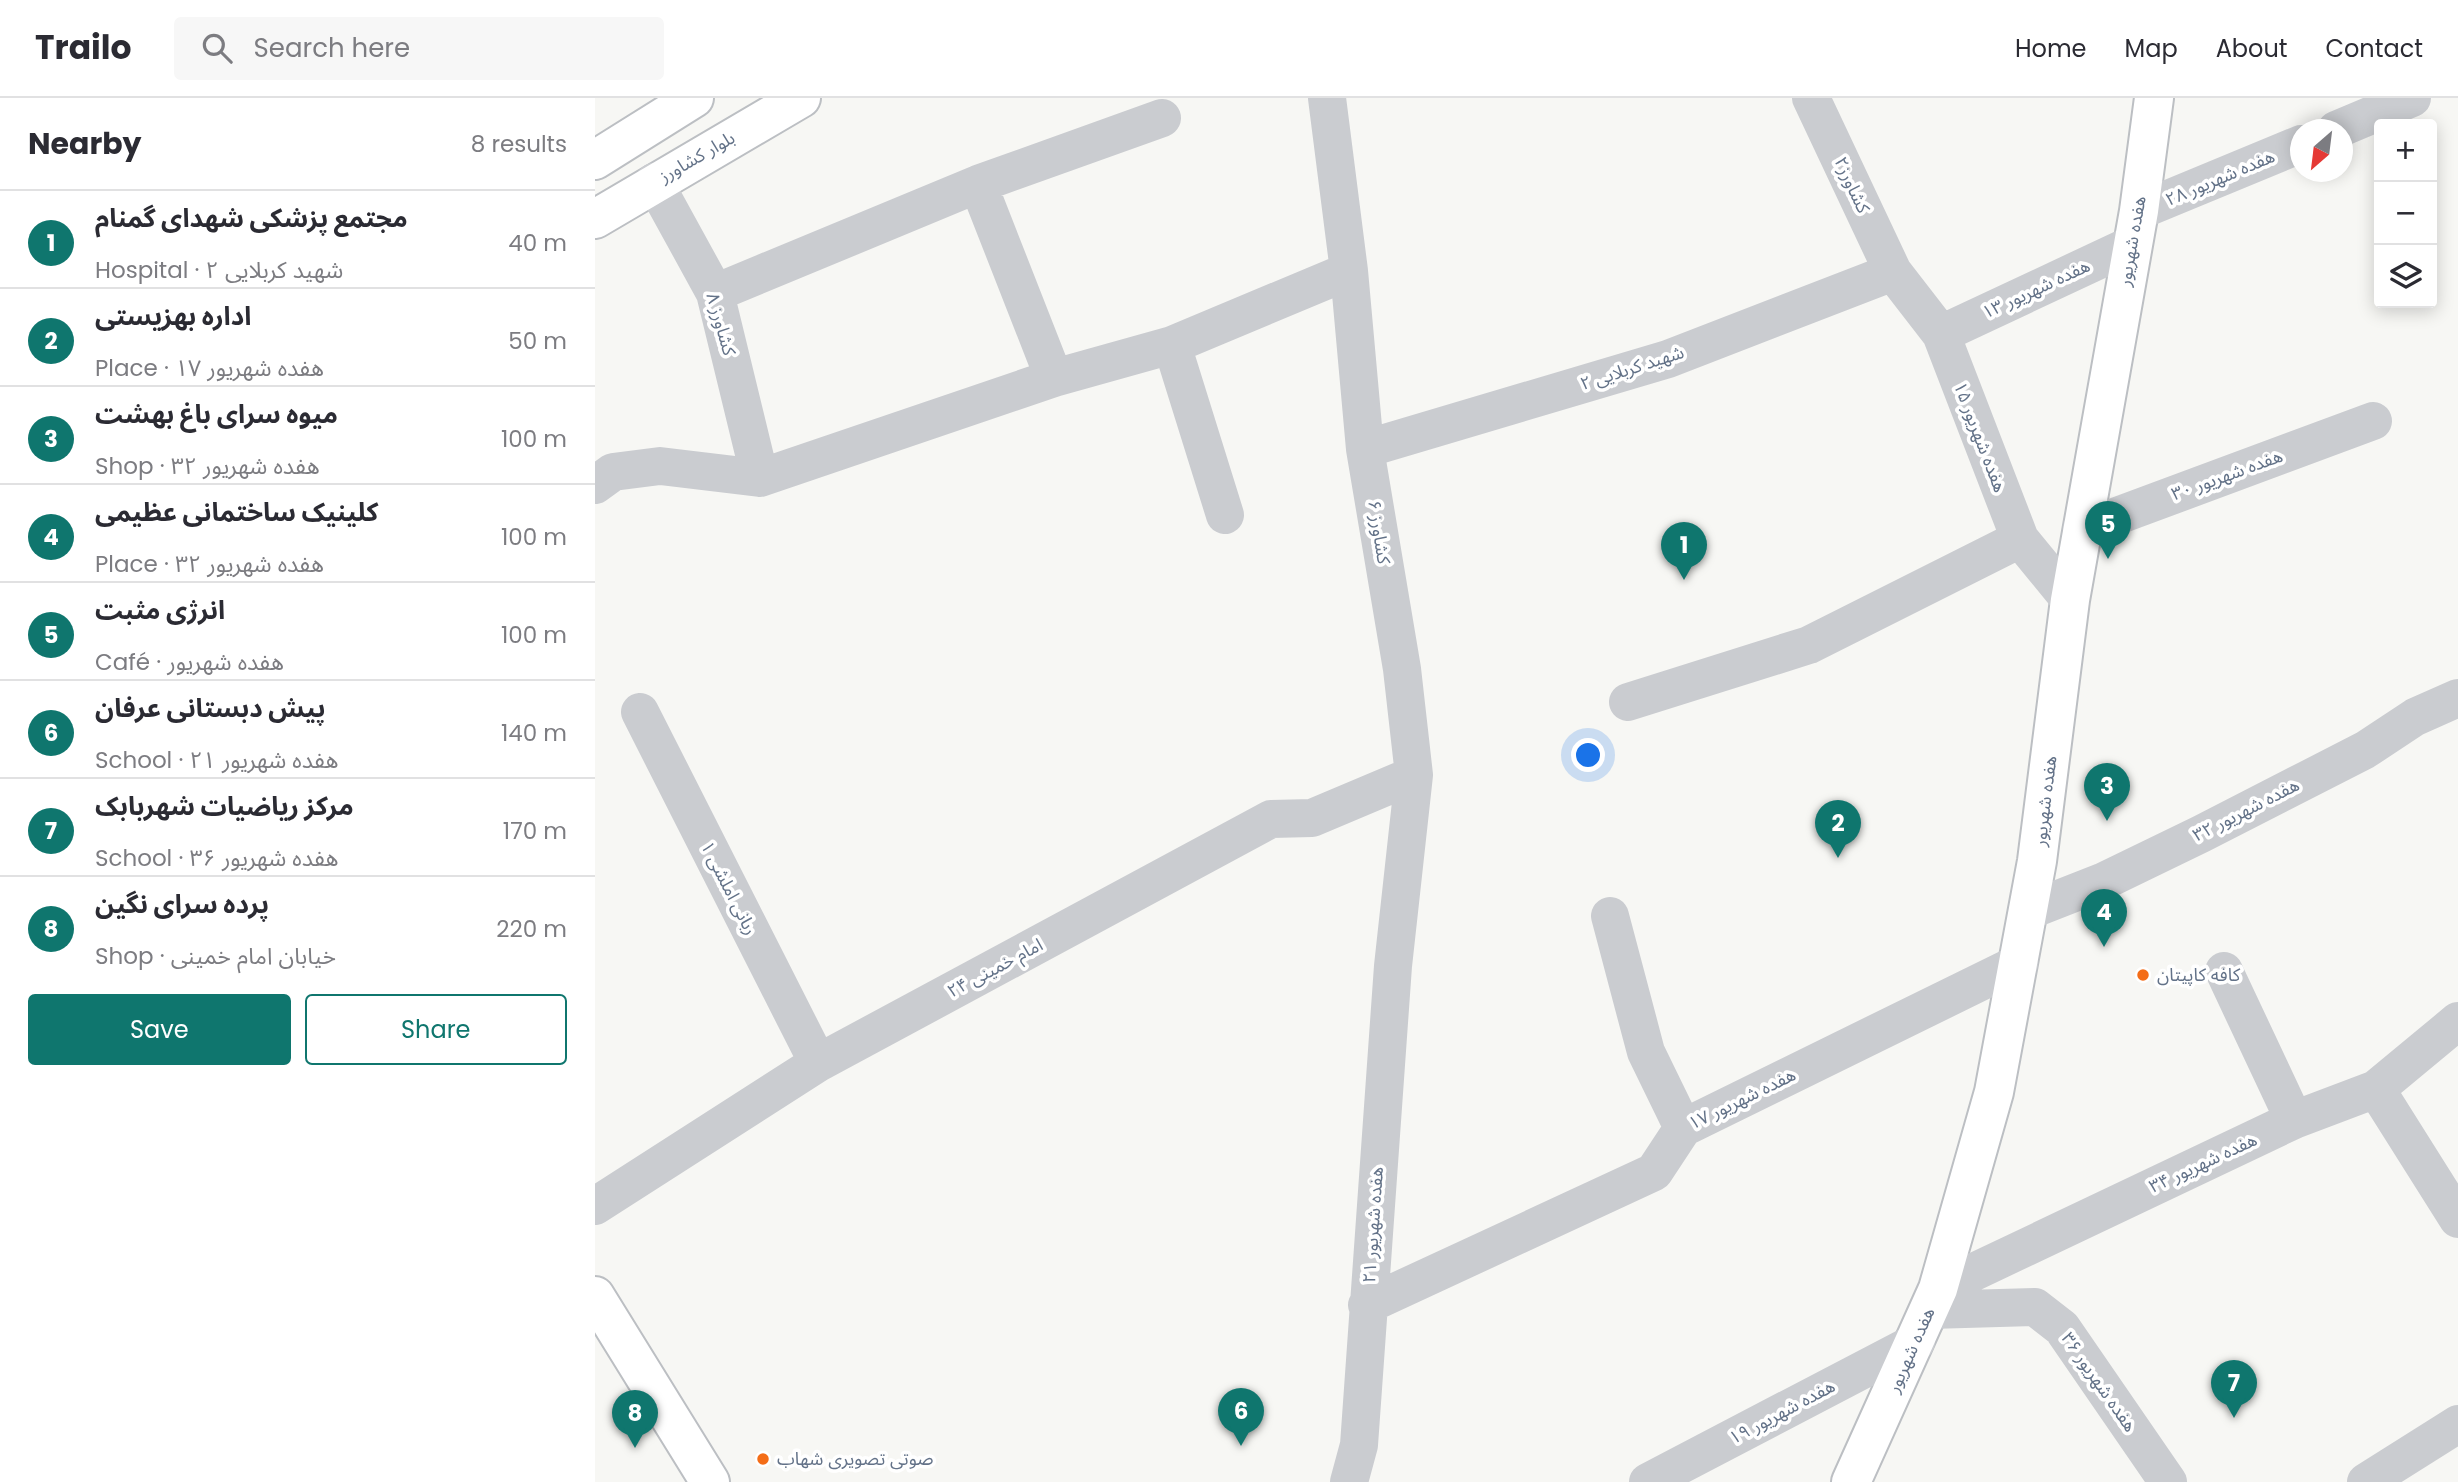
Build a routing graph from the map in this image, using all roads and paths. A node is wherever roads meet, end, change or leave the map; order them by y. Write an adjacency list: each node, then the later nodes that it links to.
1 (694, 98): 10 (main road)
2 (801, 98): 11 (main road, بلوار کشاورز)
3 (1327, 98): 15 (street, کشاورز ۶)
4 (1811, 98): 16 (street, کشاورز۲)
5 (2154, 98): 14 (main road, هفده شهریور)
6 (2412, 98): 8 (street)
7 (1163, 118): 12 (street)
8 (2353, 123)
9 (2290, 150): 14 (street, هفده شهریور ۲۸)
10 (595, 160)
11 (654, 182): 13 (main road, بلوار کشاورز); 17 (street, کشاورز ۸)
12 (978, 184): 17 (street); 20 (street)
13 (595, 219)
14 (2135, 228): 18 (street, هفده شهریور ۱۳); 26 (main road, هفده شهریور)
15 (1349, 271): 19 (street); 22 (street, کشاورز ۶)
16 (1893, 272): 18 (street, هفده شهریور ۱۵); 22 (street, شهید کربلایی ۲)
17 (715, 293): 23 (street, کشاورز ۸)
18 (1941, 334): 27 (street, هفده شهریور ۱۵)
19 (1172, 345): 20 (street); 25 (street)
20 (1054, 378): 23 (street)
21 (2373, 421): 26 (street, هفده شهریور ۳۰)
22 (1365, 449): 32 (street, کشاورز ۶)
23 (760, 478): 24 (street)
24 (595, 485)
25 (1225, 515)
26 (2082, 529): 28 (main road, هفده شهریور)
27 (2020, 539): 28 (street, هفده شهریور ۱۵); 30 (street)
28 (2070, 600): 33 (main road, هفده شهریور)
29 (2458, 698): 33 (street, هفده شهریور ۳۲)
30 (1628, 702)
31 (640, 712): 39 (street, ربانی املشی ۱)
32 (1414, 775): 36 (street, کشاورز ۶); 39 (street, امام خمینی ۲۴)
33 (2028, 911): 35 (main road, هفده شهریور)
34 (1610, 916): 42 (street)
35 (2019, 963): 42 (street, هفده شهریور ۱۷); 47 (main road, هفده شهریور)
36 (1393, 966): 46 (street, هفده شهریور ۲۱)
37 (2224, 971): 41 (street)
38 (2458, 1021): 40 (street, هفده شهریور ۳۴)
39 (817, 1063): 43 (street, امام خمینی ۲۴)
40 (2376, 1088): 41 (street, هفده شهریور ۳۴); 44 (street)
41 (2294, 1120): 47 (street, هفده شهریور ۳۴)
42 (1683, 1128): 46 (street, هفده شهریور ۱۷)
43 (595, 1206)
44 (2458, 1219)
45 (595, 1296): 49 (main road)
46 (1367, 1305): 50 (street, هفده شهریور ۲۱)
47 (1928, 1314): 51 (street, هفده شهریور ۱۹); 52 (main road, هفده شهریور); 53 (street, هفده شهریور ۳۶)
48 (2458, 1424): 54 (street)
49 (711, 1482)
50 (1349, 1482)
51 (1648, 1482)
52 (1851, 1482)
53 (2168, 1482)
54 (2366, 1482)

